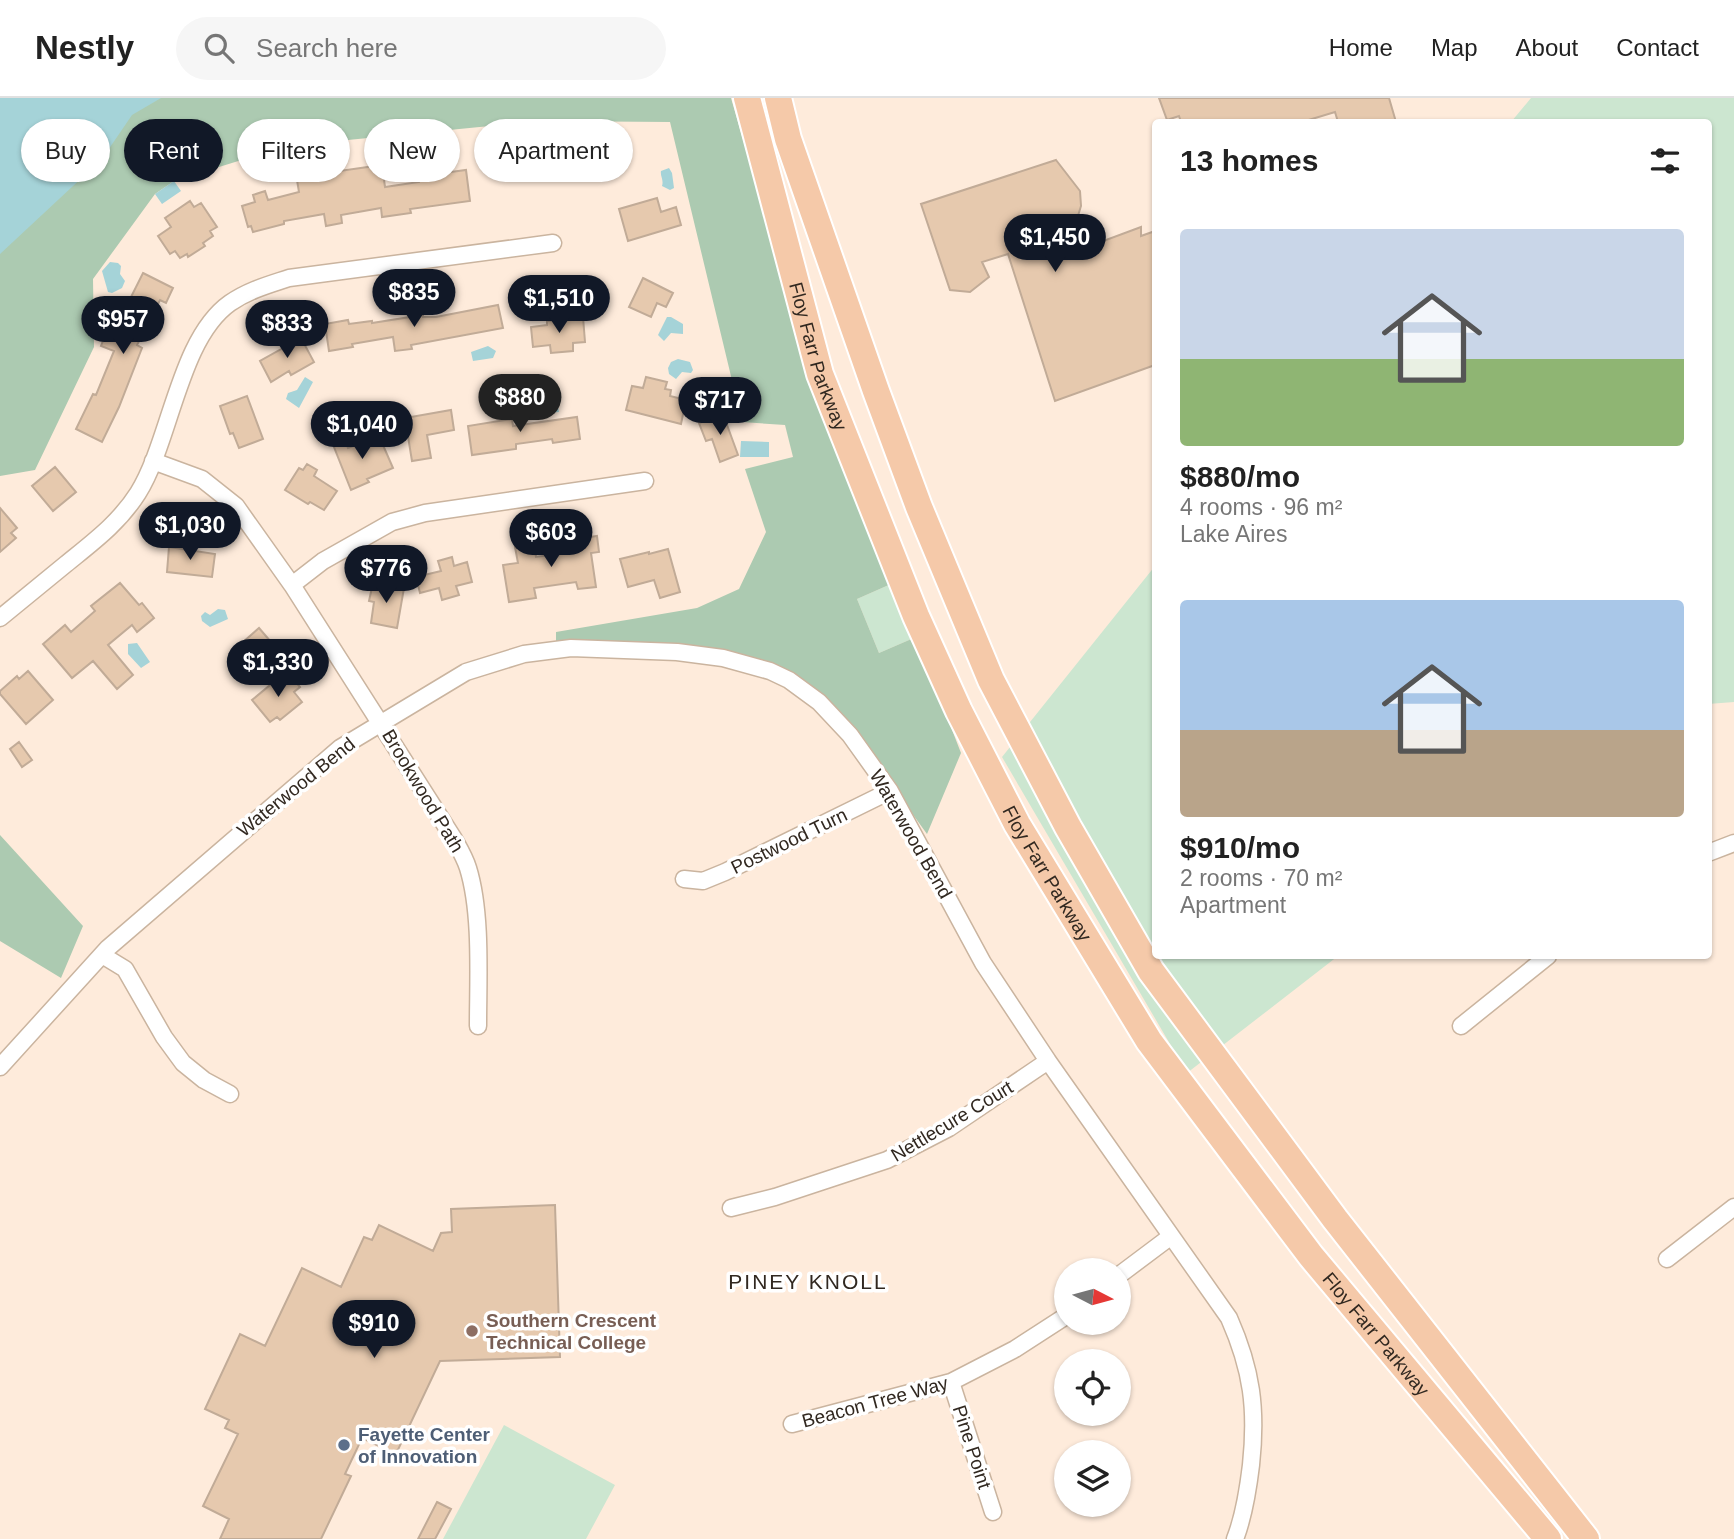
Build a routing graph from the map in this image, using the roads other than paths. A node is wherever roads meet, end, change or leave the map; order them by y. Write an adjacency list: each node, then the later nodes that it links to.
1 (747, 98): 30 (main road, Floy Farr Parkway)
2 (778, 98): 31 (main road, Floy Farr Parkway)
3 (553, 243): 4 (street)
4 (153, 461): 6 (street, Brookwood Path); 7 (street)
5 (645, 481): 6 (street)
6 (292, 585): 8 (street, Brookwood Path)
7 (0, 618)
8 (381, 722): 9 (street, Waterwood Bend); 13 (street, Waterwood Bend); 15 (street, Brookwood Path)
9 (890, 791): 12 (street, Postwood Turn); 17 (street, Waterwood Bend)
10 (1734, 843): 11 (street)
11 (1712, 851)
12 (684, 879)
13 (102, 955): 18 (street, Waterwood Bend); 19 (street)
14 (1544, 959): 16 (street)
15 (478, 1026)
16 (1461, 1026)
17 (1048, 1061): 21 (street, Nettlecure Court); 22 (street, Waterwood Bend)
18 (0, 1067)
19 (230, 1094)
20 (1734, 1207): 23 (street)
21 (732, 1208)
22 (1171, 1237): 24 (street); 29 (street, Waterwood Bend)
23 (1667, 1259)
24 (1131, 1266)
25 (1054, 1323): 26 (street, Beacon Tree Way)
26 (951, 1382): 27 (street, Beacon Tree Way); 28 (street, Pine Point)
27 (792, 1424)
28 (993, 1512)
29 (1235, 1539)
30 (1548, 1539)
31 (1586, 1539)

